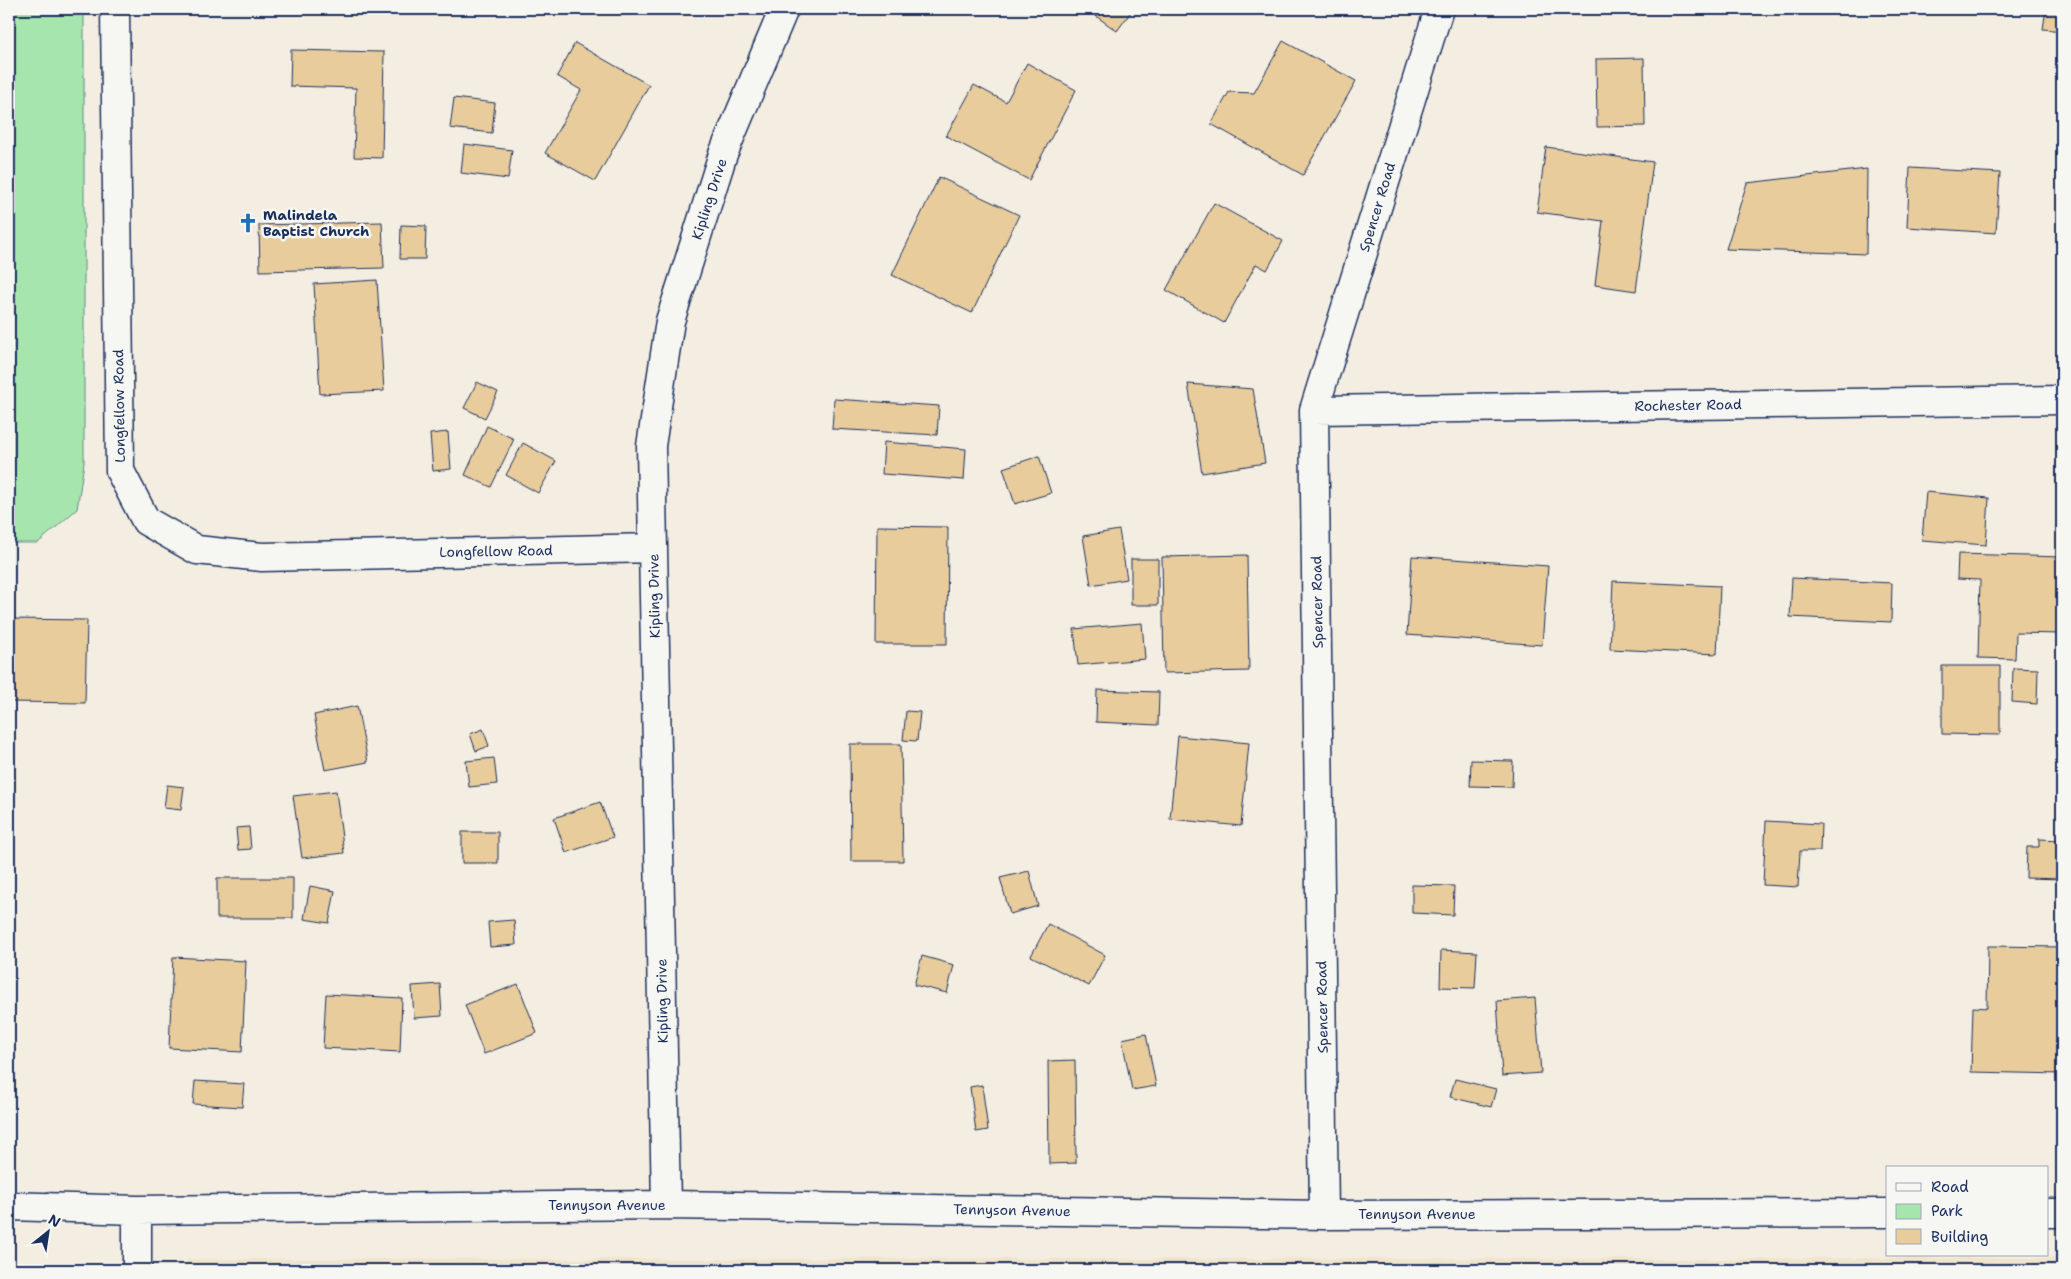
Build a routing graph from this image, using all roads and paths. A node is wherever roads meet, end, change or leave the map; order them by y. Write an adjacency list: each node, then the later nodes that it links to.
1 (115, 9): 6 (street, Longfellow Road)
2 (784, 9): 6 (street, Kipling Drive)
3 (1439, 9): 5 (street, Spencer Road)
4 (2062, 400): 5 (street, Rochester Road)
5 (1314, 410): 13 (street, Spencer Road)
6 (653, 548): 7 (street, Kipling Drive)
7 (666, 1205): 9 (street, Tennyson Avenue); 13 (street, Tennyson Avenue)
8 (9, 1206): 9 (street, Tennyson Avenue)
9 (137, 1210): 14 (street)
10 (1886, 1213): 13 (street, Tennyson Avenue)
11 (2048, 1213): 12 (street)
12 (2062, 1213)
13 (1324, 1215)
14 (137, 1270)

